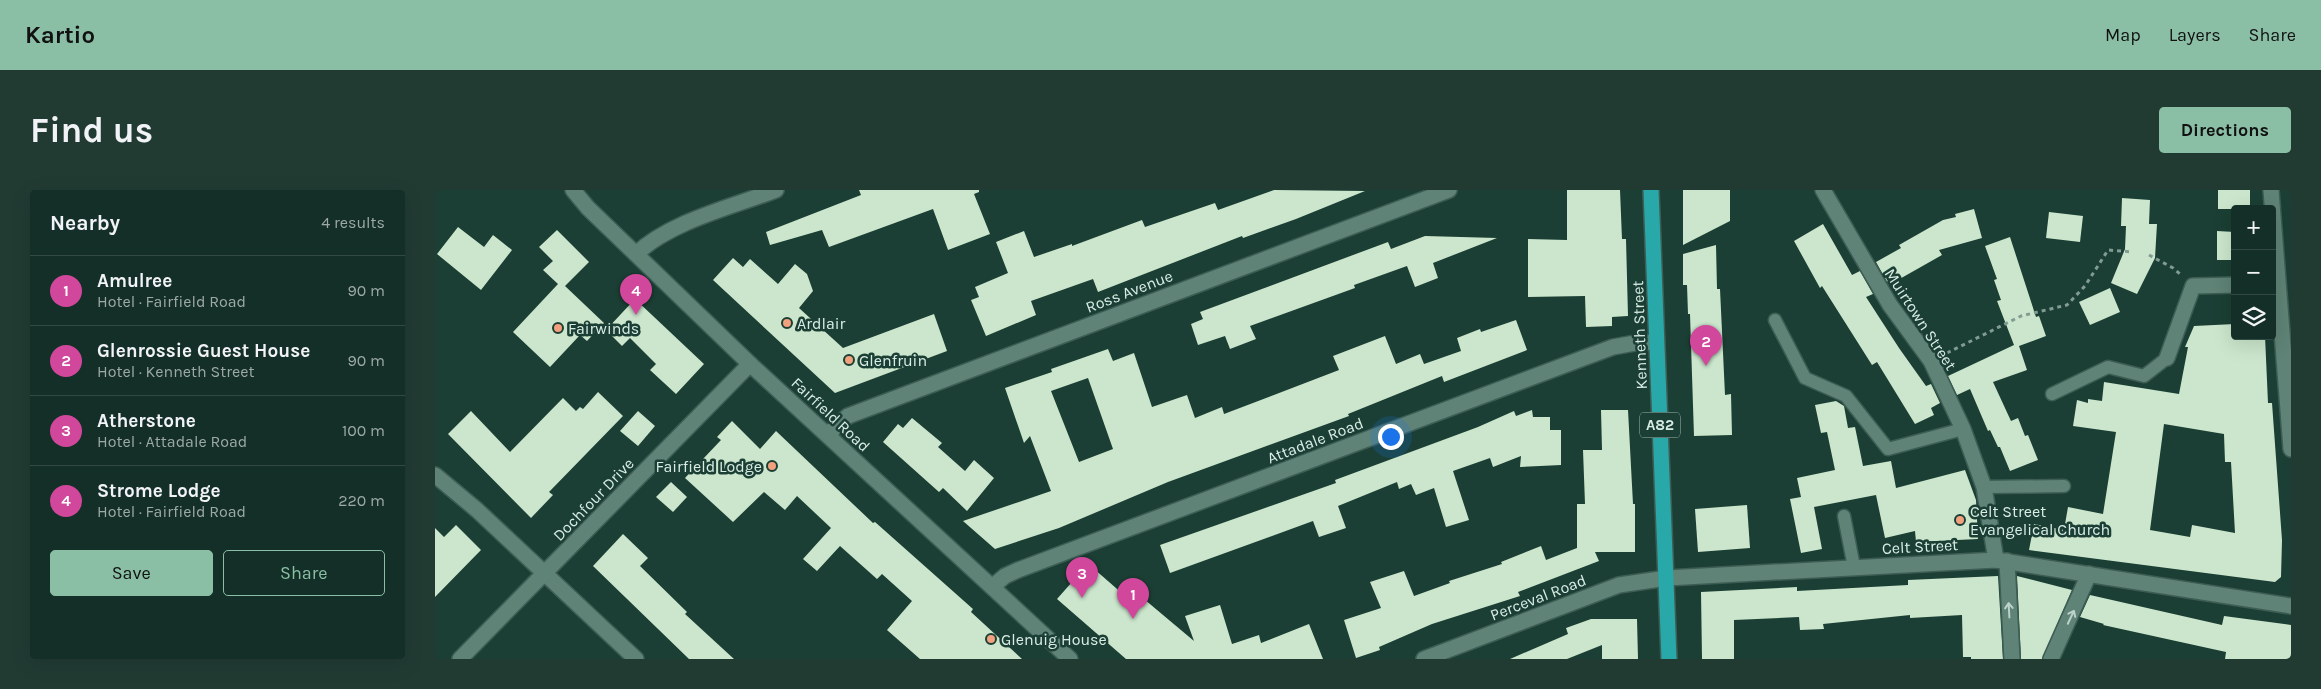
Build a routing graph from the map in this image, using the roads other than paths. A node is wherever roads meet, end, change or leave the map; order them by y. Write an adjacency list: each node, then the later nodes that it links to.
1 (573, 190): 8 (street, Fairfield Road)
2 (776, 190): 8 (street)
3 (1449, 190): 17 (street, Ross Avenue)
4 (1651, 190): 12 (highway, Kenneth Street / A82)
5 (1823, 190): 16 (street, Muirtown Street)
6 (2271, 190): 7 (street)
7 (2274, 250)
8 (636, 254): 14 (street, Fairfield Road)
9 (2231, 285): 13 (street)
10 (2276, 294): 18 (street)
11 (1775, 320): 16 (lane)
12 (1657, 342): 27 (highway, Kenneth Street / A82); 28 (street, Attadale Road)
13 (2167, 358): 15 (lane)
14 (750, 364): 17 (street, Fairfield Road); 25 (street, Dochfour Drive)
15 (2052, 394)
16 (1963, 429): 21 (street, Muirtown Street)
17 (828, 434): 28 (street, Fairfield Road)
18 (2291, 449)
19 (435, 475): 25 (street)
20 (2064, 486): 21 (lane)
21 (1984, 487): 23 (street, Muirtown Street)
22 (1844, 516): 24 (lane)
23 (2002, 560): 24 (street, Celt Street); 26 (street, Celt Street); 35 (street, Muirtown Street, one-way to 23)
24 (1854, 567): 27 (street, Celt Street)
25 (544, 574): 30 (street, Dochfour Drive); 31 (street)
26 (2089, 574): 29 (street, Celt Street); 36 (street, one-way to 26)
27 (1667, 578): 33 (street, Perceval Road); 34 (highway, Kenneth Street / A82)
28 (992, 586): 32 (street, Fairfield Road)
29 (2291, 606)
30 (460, 659)
31 (636, 659)
32 (1070, 659)
33 (1424, 659)
34 (1669, 659)
35 (2011, 659)
36 (2051, 659)

